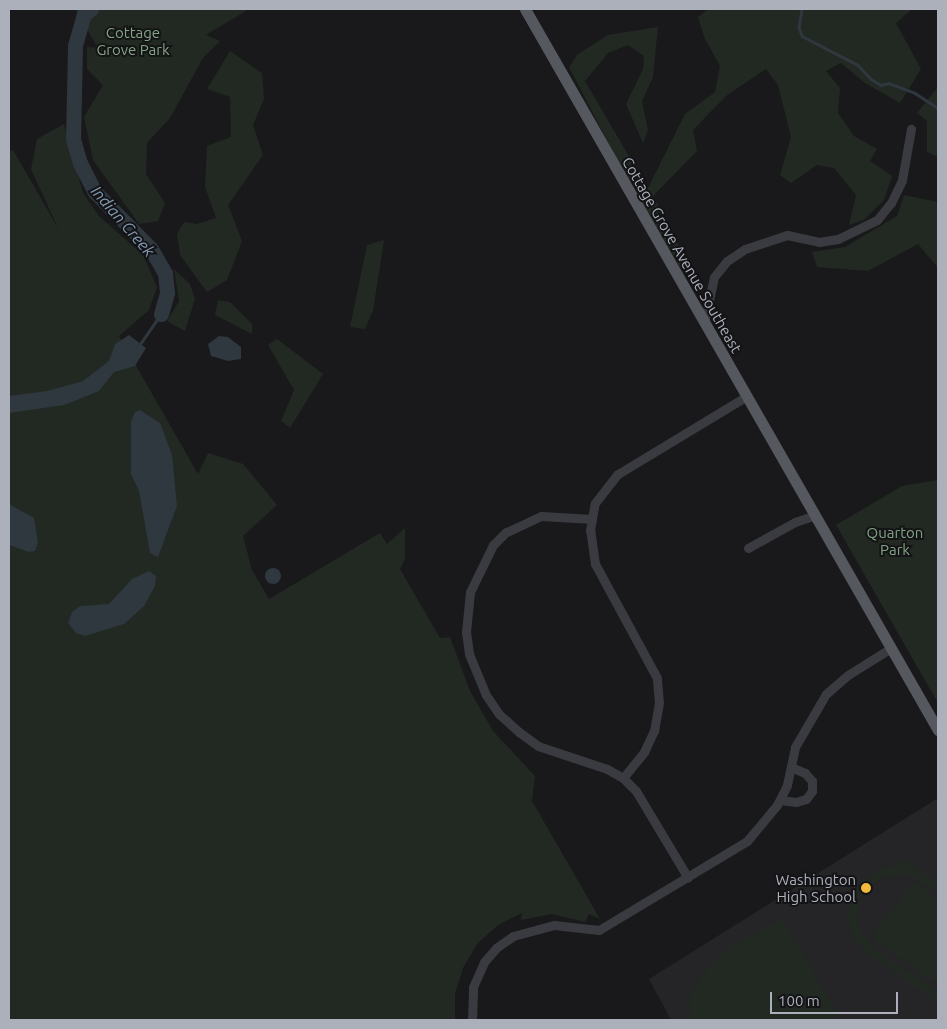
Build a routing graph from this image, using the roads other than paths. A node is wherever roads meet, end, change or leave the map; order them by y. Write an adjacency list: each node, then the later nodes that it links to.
1 (525, 9): 3 (main road, Cottage Grove Avenue Southeast)
2 (911, 129): 3 (street)
3 (704, 323): 4 (main road, Cottage Grove Avenue Southeast)
4 (747, 396): 5 (main road, Cottage Grove Avenue Southeast); 6 (street)
5 (815, 515): 7 (street); 8 (main road, Cottage Grove Avenue Southeast)
6 (592, 519): 11 (street); 11 (street)
7 (748, 548)
8 (891, 648): 9 (main road, Cottage Grove Avenue Southeast); 10 (street)
9 (938, 730)
10 (791, 767): 12 (street); 12 (street)
11 (623, 778): 13 (street)
12 (780, 800): 13 (street)
13 (688, 878): 14 (street)
14 (472, 1020)

